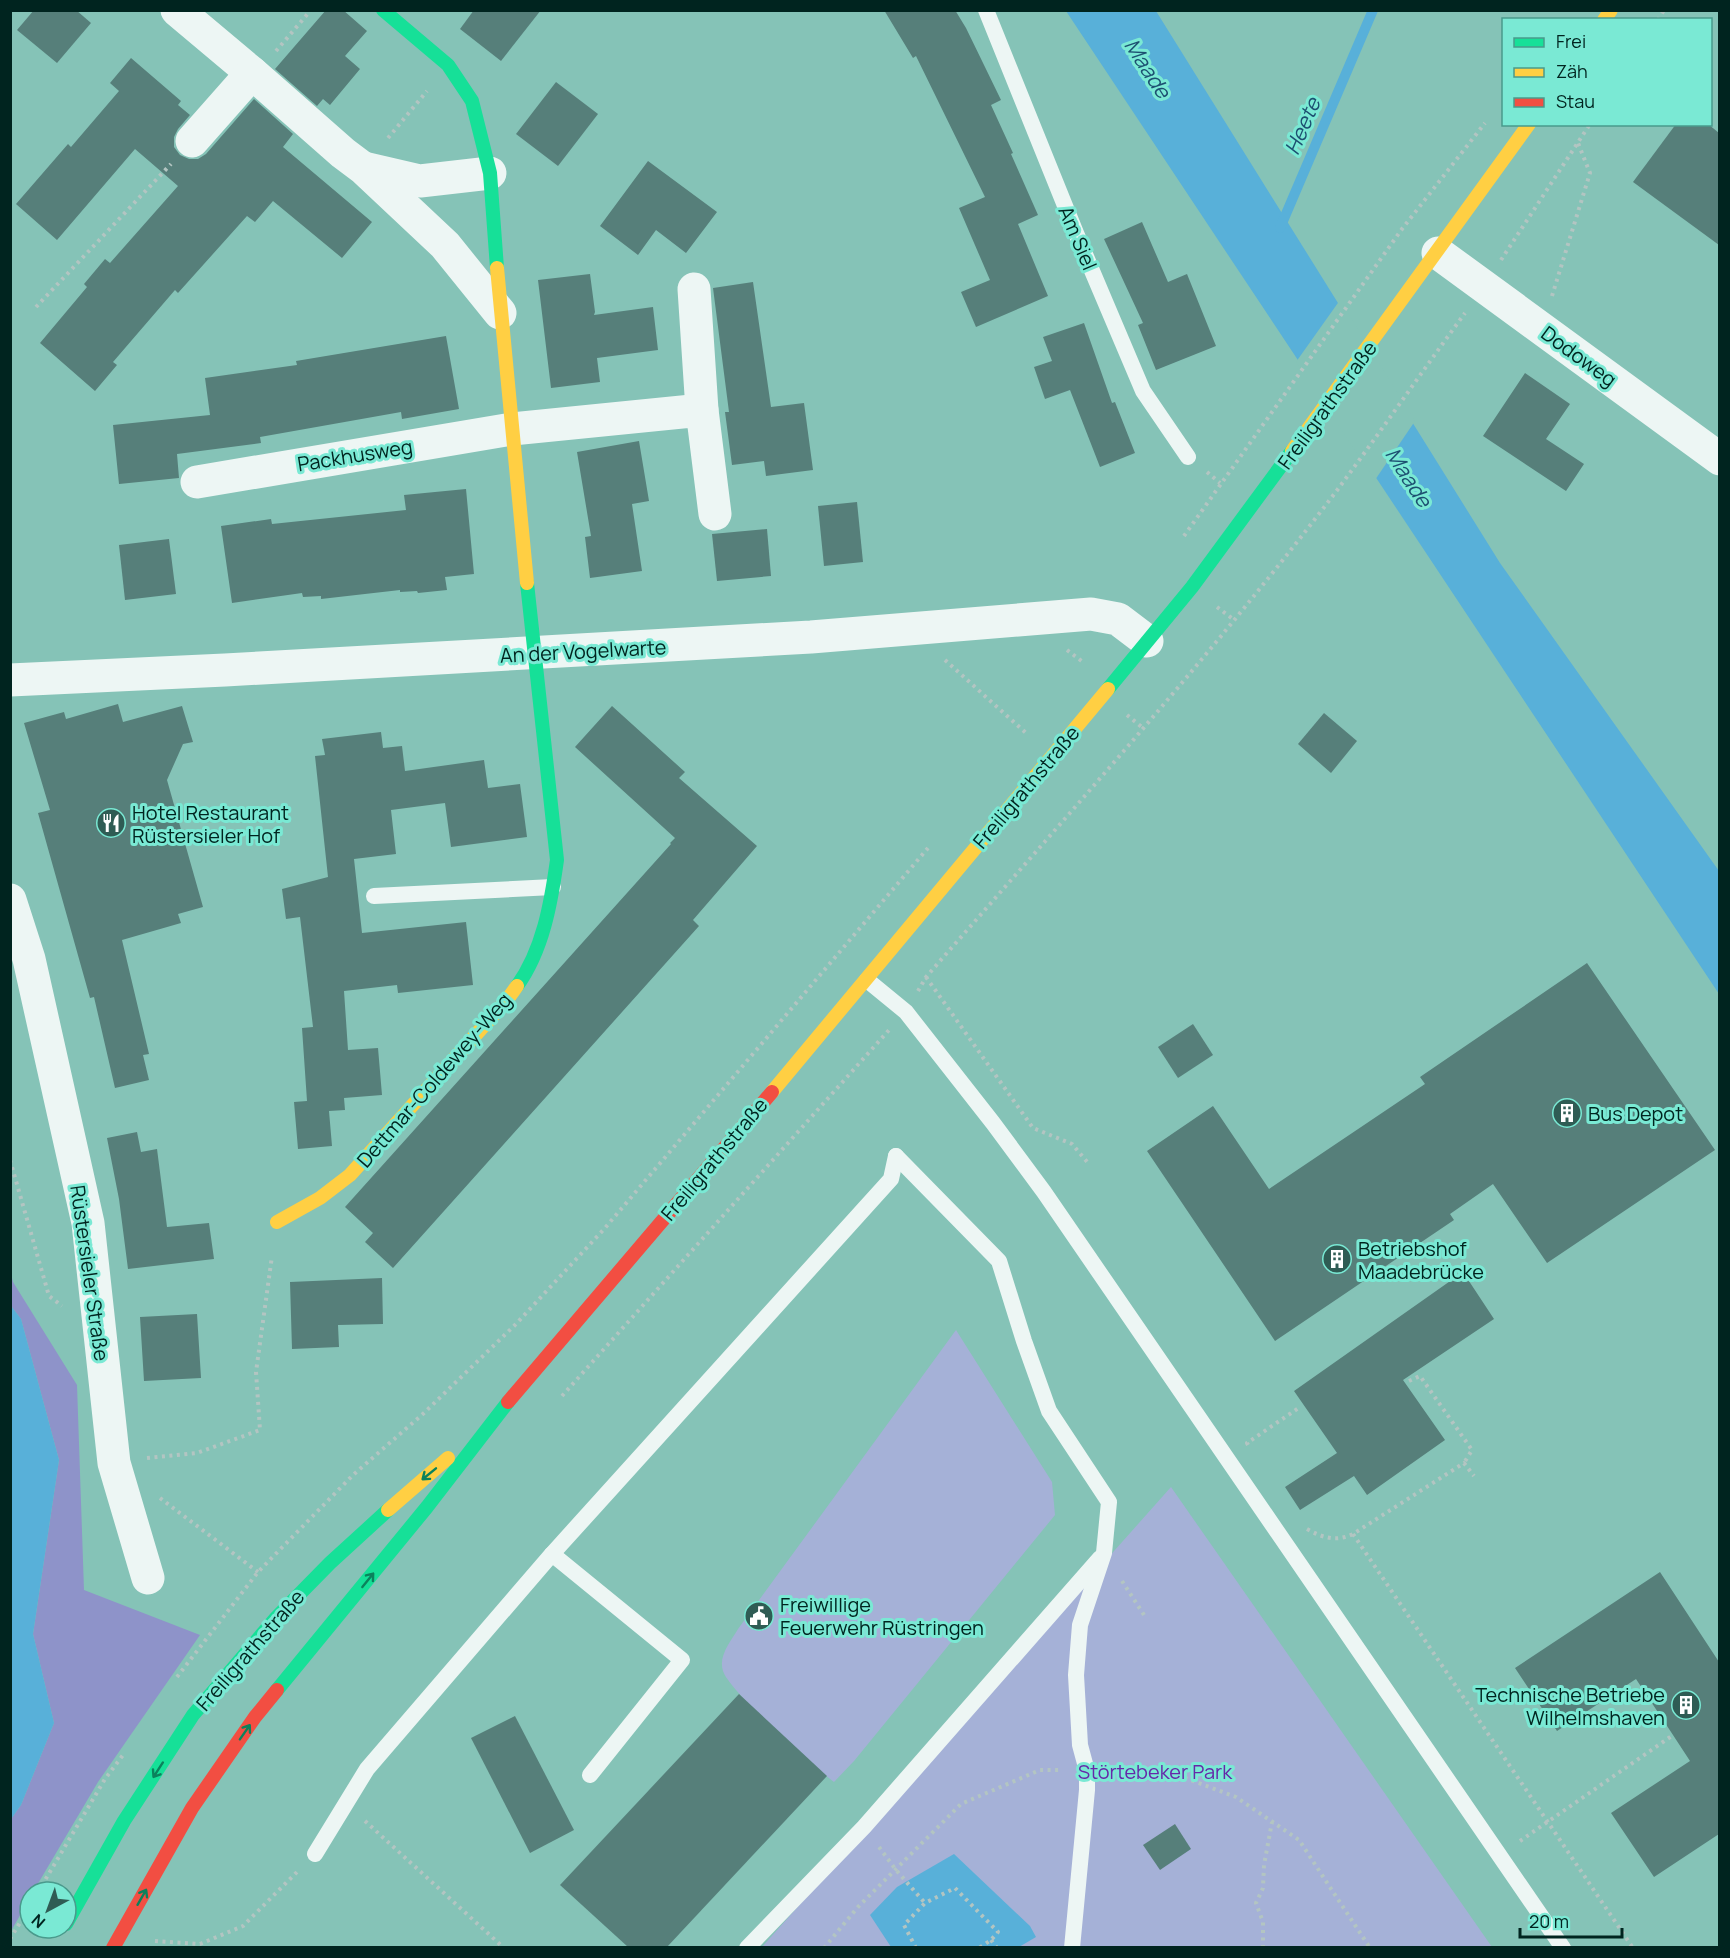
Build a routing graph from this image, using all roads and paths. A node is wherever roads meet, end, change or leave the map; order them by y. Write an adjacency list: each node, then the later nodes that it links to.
1 (177, 10): 6 (street)
2 (311, 10): 6 (path)
3 (382, 10): 5 (main road)
4 (986, 10): 22 (lane, Am Siel)
5 (448, 65): 12 (path); 13 (main road)
6 (252, 73): 10 (street); 12 (street)
7 (1489, 117): 26 (path)
8 (1528, 126): 14 (main road, Freiligrathstraße)
9 (1589, 126): 11 (path)
10 (192, 141): 17 (path)
11 (1578, 143): 15 (path); 19 (path)
12 (363, 168): 13 (street); 18 (street)
13 (490, 173): 18 (main road)
14 (1438, 253): 15 (street, Dodoweg); 27 (main road, Freiligrathstraße)
15 (1484, 288): 19 (street, Dodoweg); 40 (path)
16 (694, 289): 20 (street)
17 (36, 307)
18 (500, 313): 21 (main road)
19 (1541, 329): 23 (street, Dodoweg)
20 (702, 410): 21 (street, Packhusweg); 25 (street)
21 (512, 429): 24 (street, Packhusweg); 28 (main road)
22 (1188, 457)
23 (1719, 459)
24 (197, 482)
25 (715, 514)
26 (1183, 538)
27 (1147, 641): 28 (street, An der Vogelwarte); 41 (main road, Freiligrathstraße)
28 (535, 653): 32 (street, An der Vogelwarte); 37 (main road, Dettmar-Coldewey-Weg)
29 (944, 660): 34 (path)
30 (1083, 662): 31 (path)
31 (1080, 667)
32 (10, 680)
33 (1034, 724): 34 (path)
34 (1026, 733): 35 (path)
35 (1019, 742)
36 (934, 841): 59 (path)
37 (553, 887): 38 (lane); 45 (main road, Dettmar-Coldewey-Weg)
38 (374, 896)
39 (10, 900): 46 (street, Rüstersieler Straße)
40 (926, 977): 42 (path); 44 (path)
41 (867, 980): 42 (lane); 50 (main road, Freiligrathstraße)
42 (906, 1012): 48 (path); 70 (lane)
43 (10, 1160): 46 (path)
44 (1088, 1164)
45 (277, 1222): 52 (path)
46 (99, 1337): 52 (street, Rüstersieler Straße)
47 (1409, 1381): 53 (path)
48 (556, 1403)
49 (1300, 1407): 51 (path)
50 (490, 1424): 73 (main road, Freiligrathstraße, one-way to 73); 79 (main road, Freiligrathstraße, one-way to 50)
51 (1250, 1449)
52 (114, 1463): 59 (path); 60 (street, Rüstersieler Straße)
53 (1464, 1463): 54 (path); 56 (path)
54 (1473, 1476)
55 (1306, 1528): 56 (path)
56 (1353, 1534): 68 (path)
57 (1104, 1553): 58 (lane); 61 (path); 81 (lane); 85 (lane)
58 (552, 1554): 65 (lane); 66 (lane)
59 (258, 1572): 62 (path)
60 (148, 1578)
61 (1144, 1615)
62 (174, 1681)
63 (1673, 1735): 68 (path)
64 (126, 1750): 72 (path)
65 (590, 1775)
66 (346, 1804): 69 (lane); 80 (path)
67 (1272, 1822): 86 (path)
68 (1547, 1822): 70 (path); 88 (path)
69 (315, 1854): 78 (path)
70 (1500, 1856): 87 (lane)
71 (896, 1870): 74 (path)
72 (45, 1880)
73 (78, 1902)
74 (925, 1904): 77 (path); 82 (path)
75 (18, 1926): 76 (path)
76 (10, 1939)
77 (991, 1940): 83 (path); 84 (path)
78 (147, 1941)
79 (113, 1947)
80 (504, 1947)
81 (747, 1947)
82 (916, 1947)
83 (979, 1947)
84 (997, 1947)
85 (1072, 1947)
86 (1263, 1947)
87 (1563, 1947)
88 (1633, 1947)

